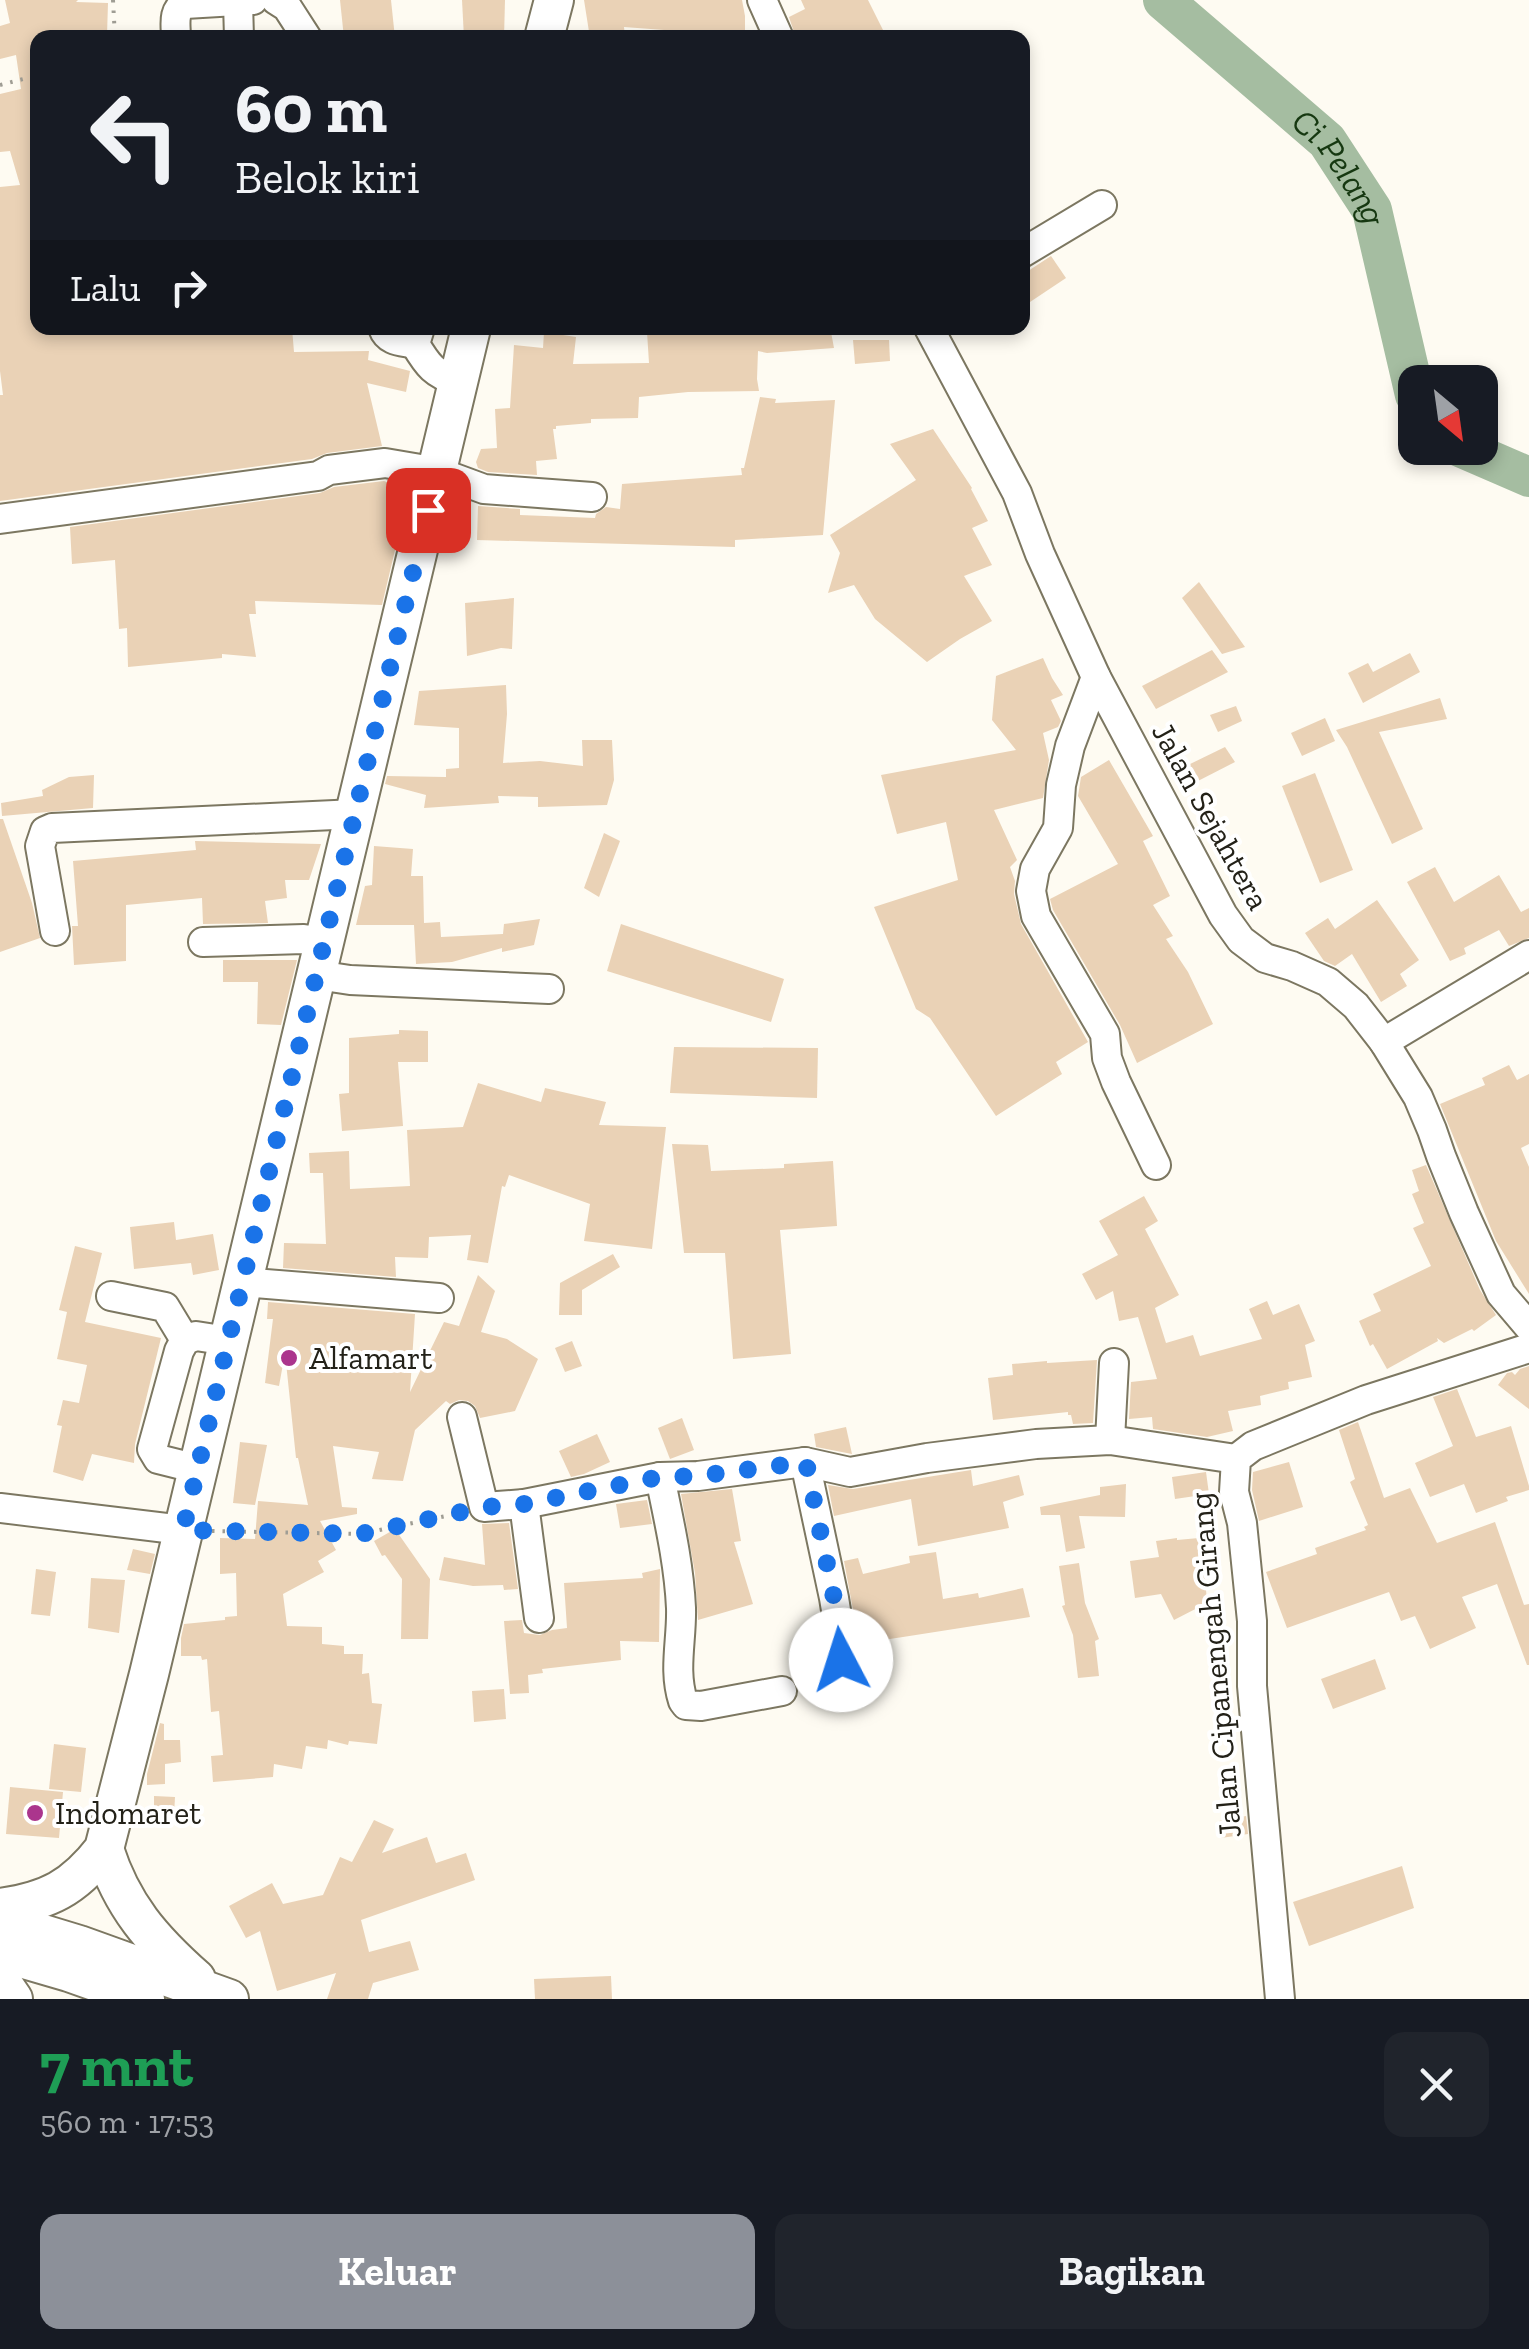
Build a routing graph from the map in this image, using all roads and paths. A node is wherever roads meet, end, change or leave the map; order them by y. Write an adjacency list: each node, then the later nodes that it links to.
1 (113, 0): 6 (path)
2 (276, 0): 9 (street)
3 (554, 0): 10 (main road)
4 (762, 0): 11 (street)
5 (245, 1): 7 (street); 8 (street)
6 (115, 30)
7 (176, 30)
8 (240, 30)
9 (302, 30)
10 (546, 30)
11 (775, 30)
12 (30, 78): 13 (path)
13 (0, 85)
14 (1102, 204): 15 (street)
15 (1030, 249)
16 (387, 335): 19 (street)
17 (469, 335): 20 (main road)
18 (933, 335): 24 (street, Jalan Sejahtera)
19 (418, 336): 20 (street)
20 (459, 382): 21 (main road)
21 (438, 472): 22 (street); 23 (street); 25 (main road)
22 (592, 498)
23 (0, 519)
24 (1096, 676): 31 (street, Jalan Sejahtera); 32 (street)
25 (356, 814): 26 (street); 29 (main road)
26 (55, 931)
27 (202, 942): 29 (street)
28 (1529, 954): 31 (street)
29 (321, 958): 30 (street); 33 (main road)
30 (549, 989)
31 (1384, 1042): 36 (street, Jalan Sejahtera)
32 (1156, 1164)
33 (242, 1282): 35 (street); 38 (main road)
34 (111, 1296): 37 (street)
35 (439, 1298)
36 (1529, 1327)
37 (186, 1340): 38 (street); 45 (street)
38 (228, 1341): 45 (main road)
39 (1529, 1348): 43 (street, Jalan Cipanengah Girang)
40 (1114, 1363): 42 (street)
41 (462, 1417): 48 (street)
42 (1110, 1440): 43 (street); 44 (street)
43 (1236, 1458): 62 (street, Jalan Cipanengah Girang)
44 (806, 1462): 46 (street); 52 (street)
45 (198, 1470): 50 (main road)
46 (660, 1477): 47 (street); 53 (street)
47 (524, 1504): 48 (street); 51 (street)
48 (484, 1507): 50 (path)
49 (0, 1508): 50 (street)
50 (183, 1530): 54 (main road)
51 (539, 1618)
52 (841, 1660)
53 (782, 1691)
54 (104, 1849): 55 (main road); 59 (main road)
55 (0, 1908)
56 (0, 1921): 59 (main road)
57 (0, 1952): 61 (main road)
58 (0, 1980): 60 (main road)
59 (222, 1996)
60 (14, 1999)
61 (145, 1999)
62 (1280, 1999)

